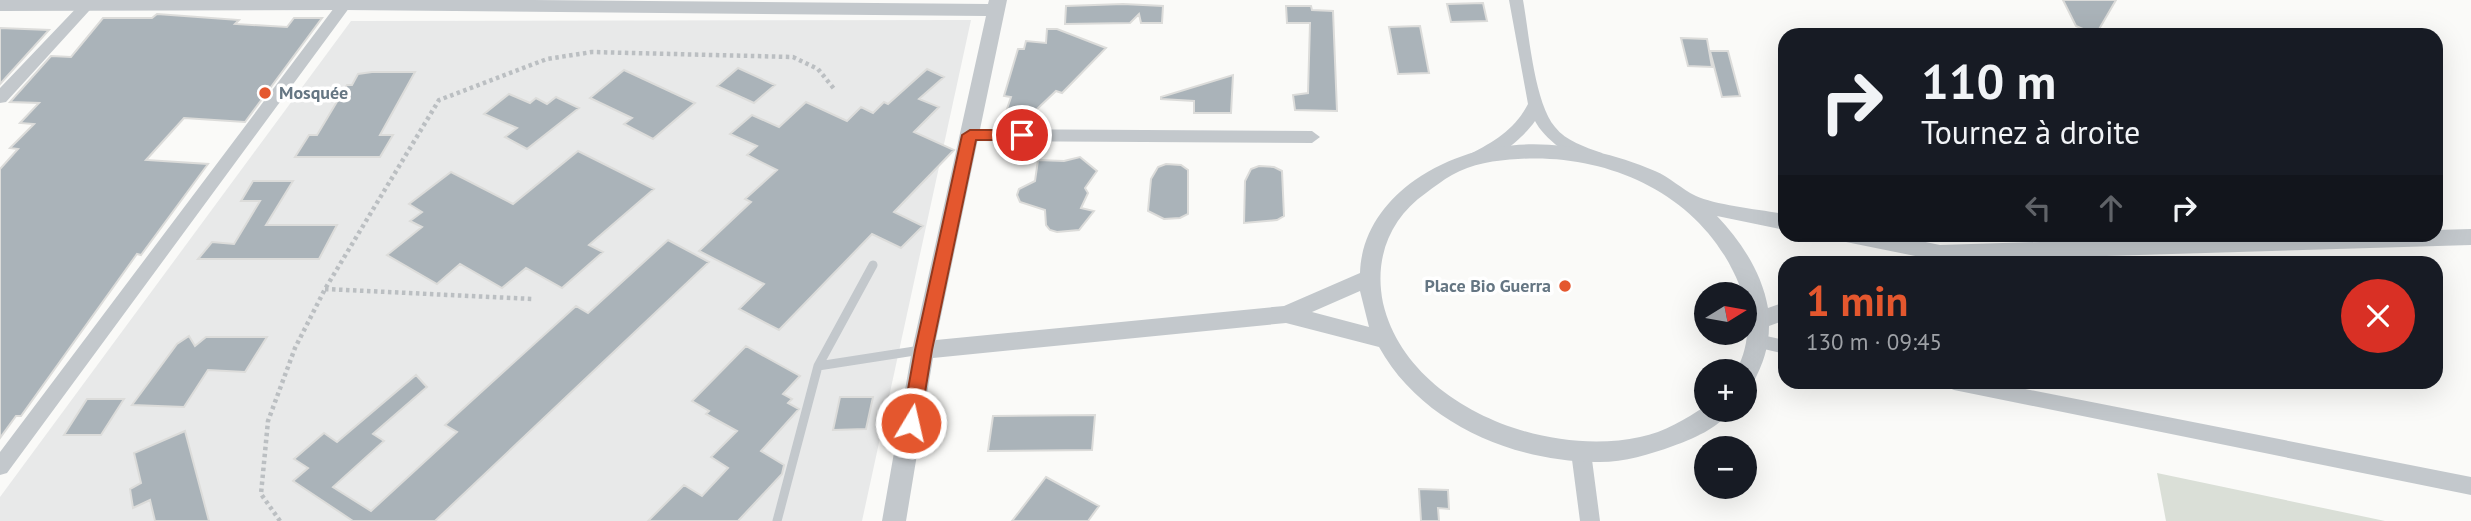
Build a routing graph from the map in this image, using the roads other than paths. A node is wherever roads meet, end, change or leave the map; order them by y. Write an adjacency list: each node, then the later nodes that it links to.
1 (1516, 0): 7 (street)
2 (90, 2): 3 (street); 4 (street); 6 (street)
3 (347, 2): 5 (street); 33 (street)
4 (0, 5)
5 (997, 5): 8 (street)
6 (0, 98)
7 (1536, 104): 10 (street); 11 (street)
8 (970, 135): 9 (street); 27 (street)
9 (1312, 137)
10 (1476, 158): 11 (street); 21 (street)
11 (1599, 159): 12 (street)
12 (1691, 203): 13 (street); 24 (street)
13 (1778, 221)
14 (2471, 237): 15 (street)
15 (2443, 238)
16 (1886, 242): 18 (street)
17 (2305, 242): 18 (street)
18 (1940, 253): 19 (street)
19 (1932, 256)
20 (873, 265): 29 (lane)
21 (1370, 278): 22 (street); 25 (street)
22 (1286, 314): 25 (street); 27 (street)
23 (1778, 316): 24 (street)
24 (1758, 331): 26 (street); 28 (street)
25 (1386, 340): 32 (street)
26 (1778, 343)
27 (923, 350): 29 (lane); 36 (street)
28 (1750, 359)
29 (818, 366): 35 (lane)
30 (1989, 389): 34 (street)
31 (1703, 422): 32 (street)
32 (1581, 452): 37 (street)
33 (0, 467)
34 (2471, 486)
35 (777, 521)
36 (894, 521)
37 (1590, 521)

